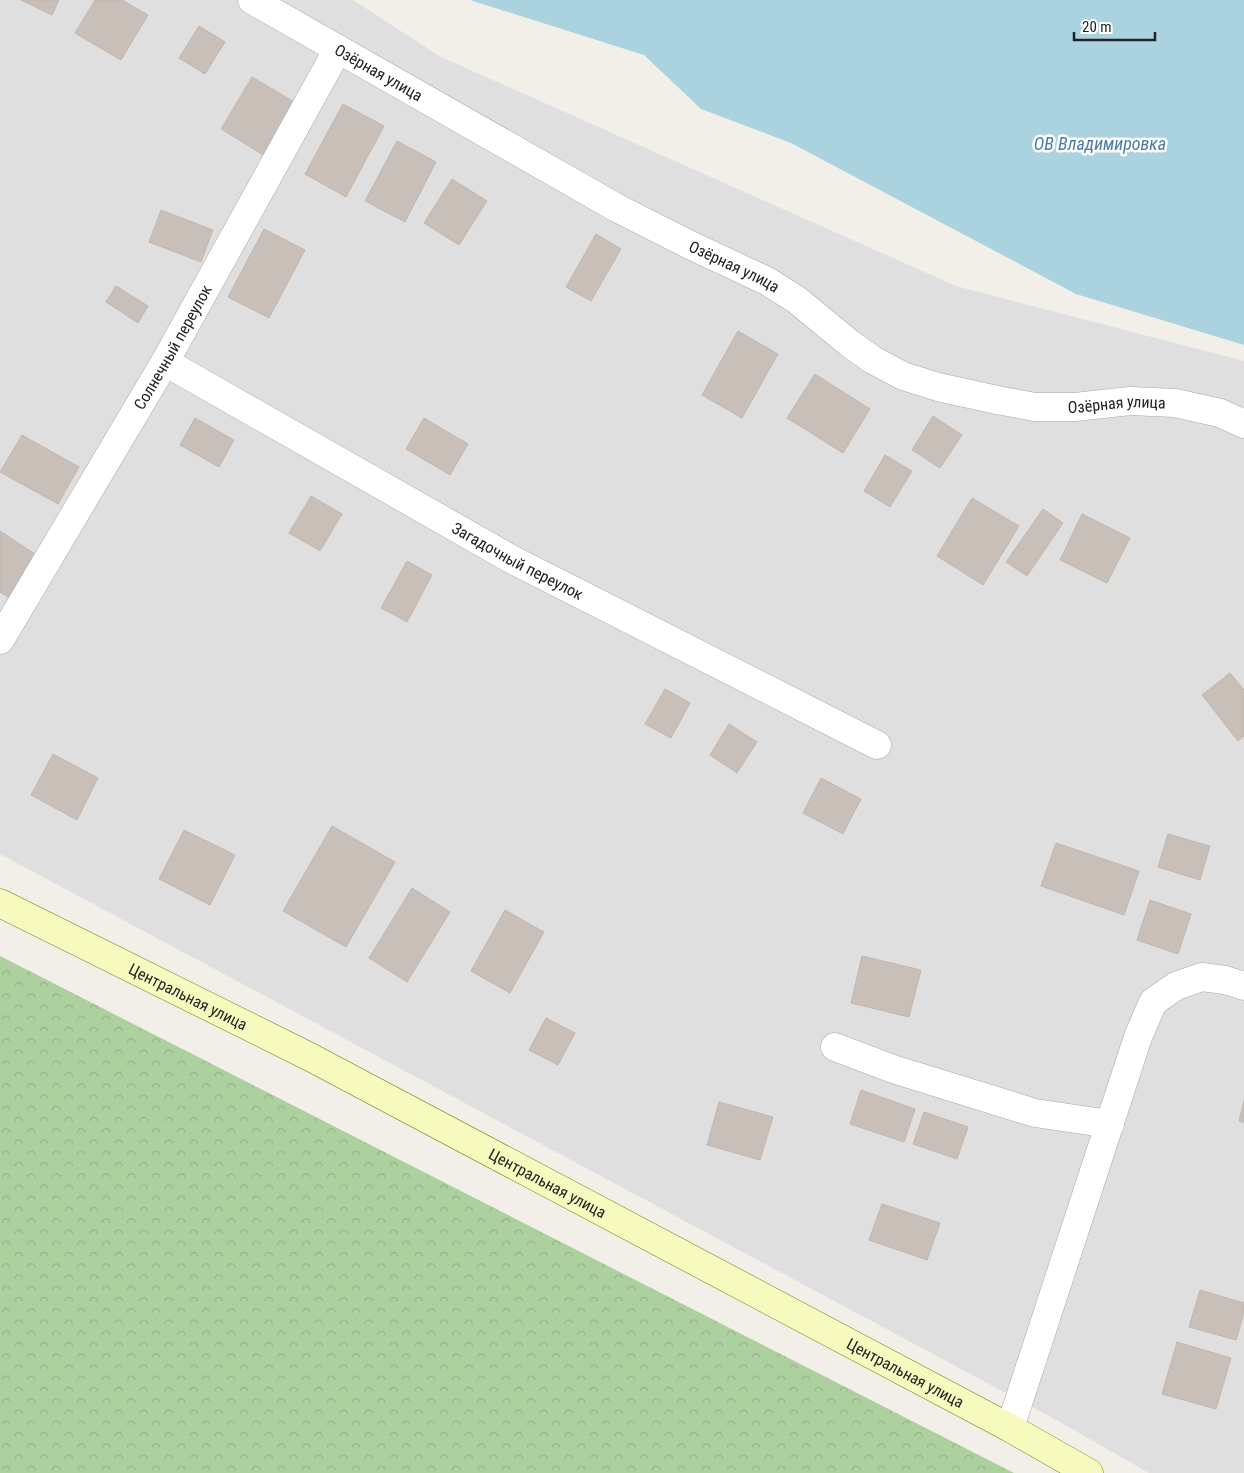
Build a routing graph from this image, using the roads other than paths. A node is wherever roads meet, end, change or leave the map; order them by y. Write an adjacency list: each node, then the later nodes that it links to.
1 (252, 0): 2 (street, Озёрная улица)
2 (338, 49): 3 (street, Солнечный переулок); 4 (street, Озёрная улица)
3 (166, 362): 5 (street, Солнечный переулок); 6 (street, Загадочный переулок)
4 (1244, 424)
5 (0, 640)
6 (877, 745)
7 (3, 905): 11 (street, Центральная улица)
8 (1244, 986): 10 (street)
9 (835, 1047): 10 (street)
10 (1110, 1124): 11 (street)
11 (1010, 1428): 12 (street, Центральная улица)
12 (1089, 1473)

